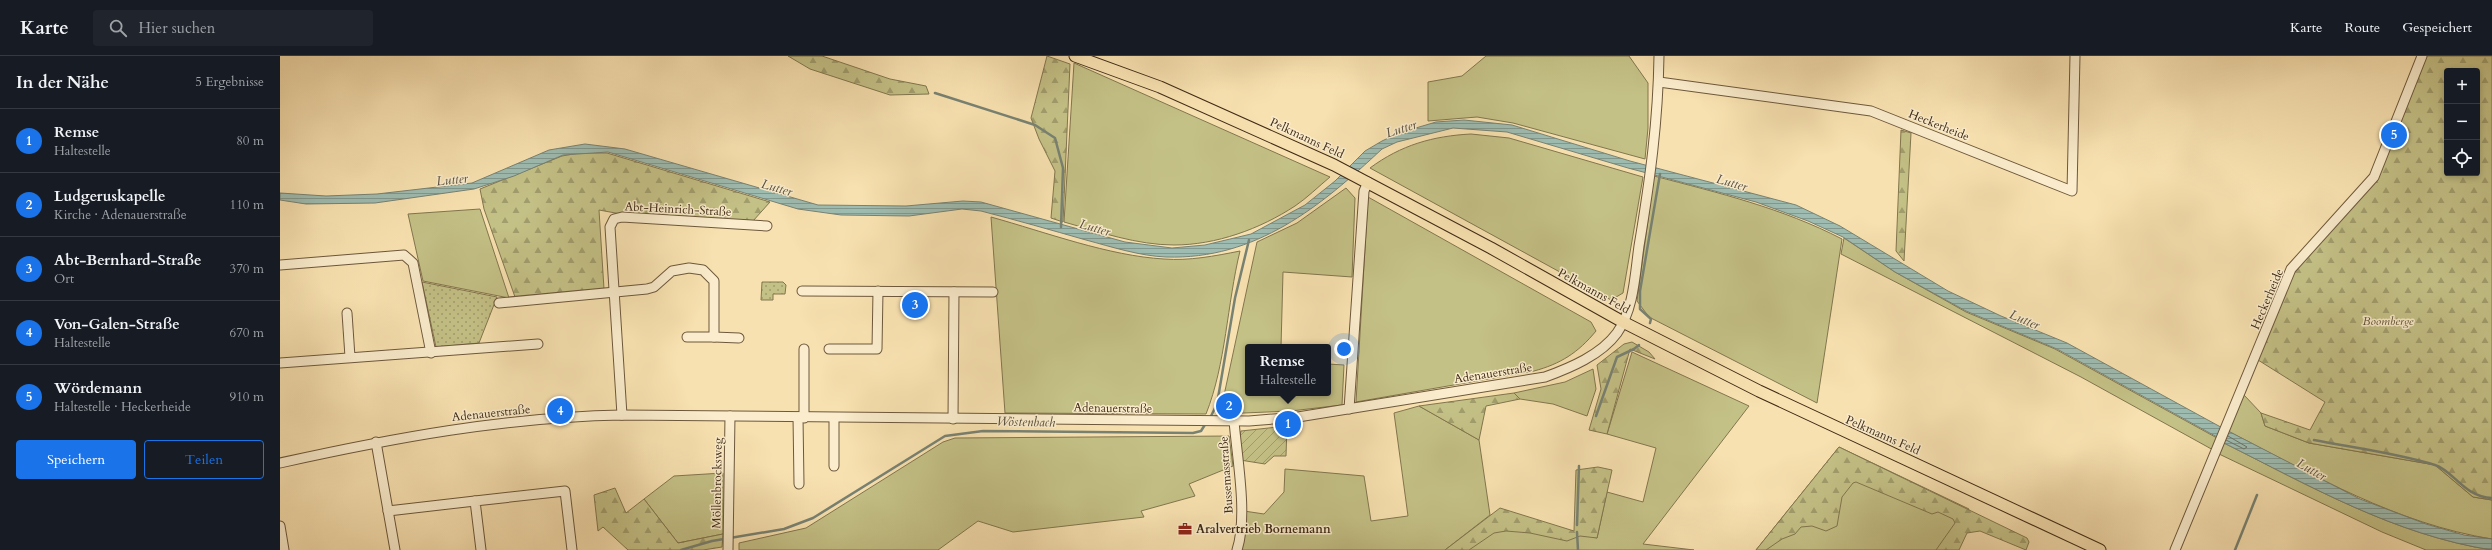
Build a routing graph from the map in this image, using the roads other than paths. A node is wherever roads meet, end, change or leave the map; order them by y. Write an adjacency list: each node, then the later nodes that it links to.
1 (1075, 56): 6 (main road, Pelkmanns Feld)
2 (1659, 56): 5 (street)
3 (2076, 56): 5 (street, Heckerheide)
4 (2422, 56): 47 (street, Heckerheide)
5 (1659, 82): 16 (street)
6 (1364, 180): 16 (main road, Pelkmanns Feld); 26 (street)
7 (767, 226): 11 (street, Abt-Heinrich-Straße)
8 (280, 266): 23 (street)
9 (802, 290): 10 (street)
10 (878, 291): 12 (street); 22 (street)
11 (614, 292): 14 (street); 18 (street); 27 (street, Abt-Heinrich-Straße)
12 (954, 292): 13 (street); 31 (street)
13 (993, 292)
14 (499, 303)
15 (347, 313): 24 (street)
16 (1623, 322): 26 (street, Adenauerstraße); 46 (main road, Pelkmanns Feld)
17 (687, 337): 18 (street)
18 (714, 337): 19 (street)
19 (739, 338)
20 (538, 344): 23 (street)
21 (804, 349): 29 (street)
22 (829, 349)
23 (431, 353): 24 (street)
24 (350, 357): 25 (street)
25 (280, 363)
26 (1349, 409): 32 (street, Adenauerstraße)
27 (622, 415): 28 (street, Adenauerstraße); 33 (street, Adenauerstraße)
28 (730, 416): 29 (street, Adenauerstraße); 40 (street, Möllenbrocksweg)
29 (801, 418): 30 (street, Adenauerstraße); 36 (street)
30 (834, 418): 31 (street, Adenauerstraße); 35 (street)
31 (953, 419): 32 (street, Adenauerstraße)
32 (1234, 421): 45 (street, Bussemasstraße)
33 (376, 442): 34 (street, Adenauerstraße); 38 (street)
34 (280, 463)
35 (834, 466)
36 (799, 484)
37 (475, 501): 38 (street); 43 (street); 44 (street)
38 (388, 511): 42 (street)
39 (280, 526): 41 (street)
40 (728, 547)
41 (284, 550)
42 (395, 550)
43 (481, 550)
44 (572, 550)
45 (1237, 550)
46 (2100, 550)
47 (2175, 550)

